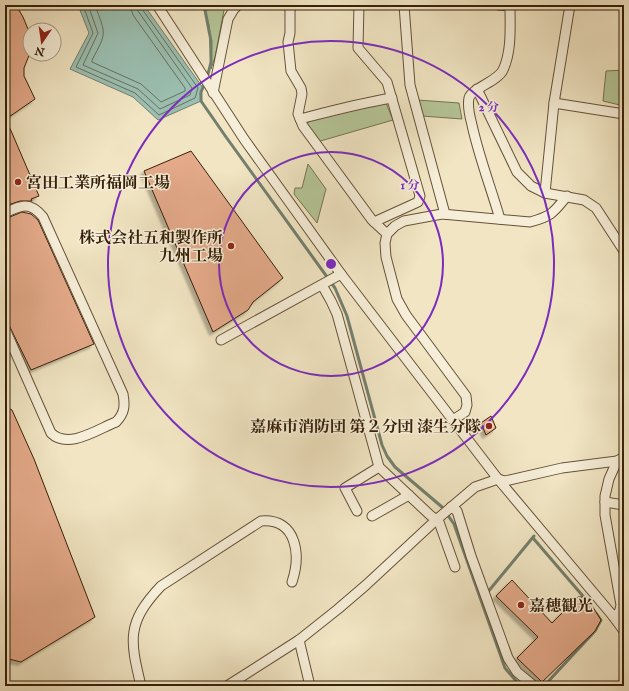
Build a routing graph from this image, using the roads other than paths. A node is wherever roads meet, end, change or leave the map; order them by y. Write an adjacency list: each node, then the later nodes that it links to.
1 (157, 5): 10 (street)
2 (238, 5): 10 (street)
3 (295, 5): 4 (street); 14 (street)
4 (300, 5)
5 (359, 5): 11 (street)
6 (404, 5): 18 (street)
7 (504, 5): 9 (street)
8 (570, 5): 12 (street)
9 (477, 89): 15 (street); 19 (street)
10 (212, 90): 23 (street)
11 (392, 98): 14 (street); 20 (street)
12 (554, 102): 13 (street); 15 (street)
13 (624, 114)
14 (300, 119): 20 (street)
15 (544, 193): 16 (street)
16 (567, 196): 19 (street); 22 (street)
17 (5, 213): 25 (street)
18 (446, 214): 19 (street); 21 (street)
19 (500, 219)
20 (374, 222): 21 (street)
21 (388, 234): 27 (street)
22 (624, 251)
23 (341, 274): 24 (street); 27 (street)
24 (322, 285): 26 (street); 29 (street)
25 (5, 329)
26 (221, 340)
27 (453, 420): 30 (street)
28 (620, 459): 30 (street); 32 (street)
29 (379, 467): 31 (street); 35 (street)
30 (498, 479): 34 (street); 41 (street)
31 (409, 495): 36 (street); 37 (street)
32 (605, 502): 33 (street); 40 (street)
33 (624, 505)
34 (451, 507): 37 (street); 47 (street)
35 (357, 511)
36 (372, 516)
37 (436, 520): 38 (street); 43 (street)
38 (455, 567)
39 (292, 582): 44 (street)
40 (623, 605): 41 (street)
41 (613, 616): 42 (street)
42 (624, 632)
43 (299, 640): 45 (street); 46 (street)
44 (141, 686)
45 (226, 686)
46 (310, 686)
47 (534, 686)

